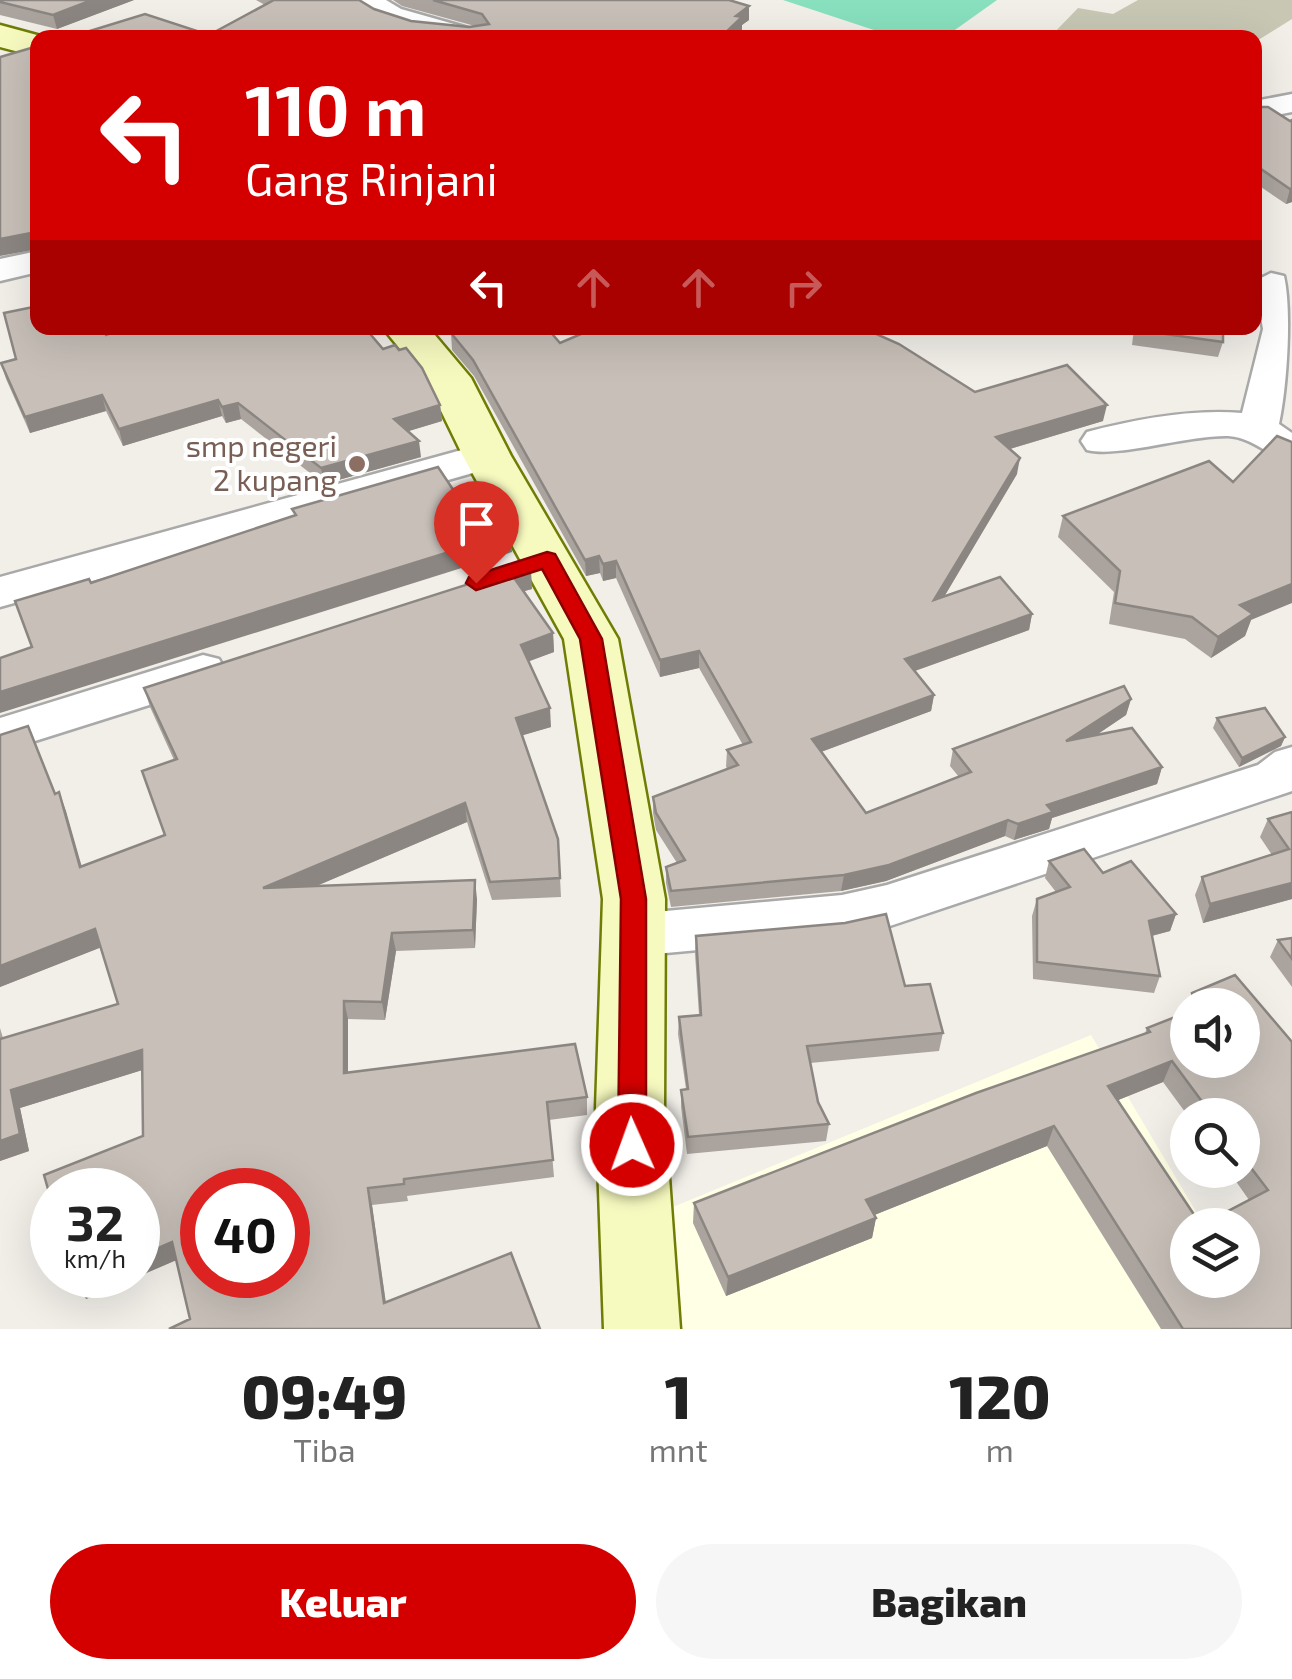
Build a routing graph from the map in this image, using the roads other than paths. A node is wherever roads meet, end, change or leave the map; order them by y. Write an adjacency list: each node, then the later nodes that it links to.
1 (365, 0): 2 (street)
2 (444, 30)
3 (0, 36): 4 (street)
4 (30, 44)
5 (1292, 103): 6 (street)
6 (1262, 109)
7 (30, 263): 8 (street)
8 (0, 270)
9 (1273, 280): 11 (street)
10 (411, 335): 14 (street)
11 (1258, 429): 12 (street); 13 (street)
12 (1101, 441)
13 (1292, 450)
14 (487, 456): 15 (street); 19 (street)
15 (0, 592)
16 (242, 659): 17 (street)
17 (0, 735)
18 (1292, 765): 19 (street)
19 (633, 935): 20 (street)
20 (642, 1329)

